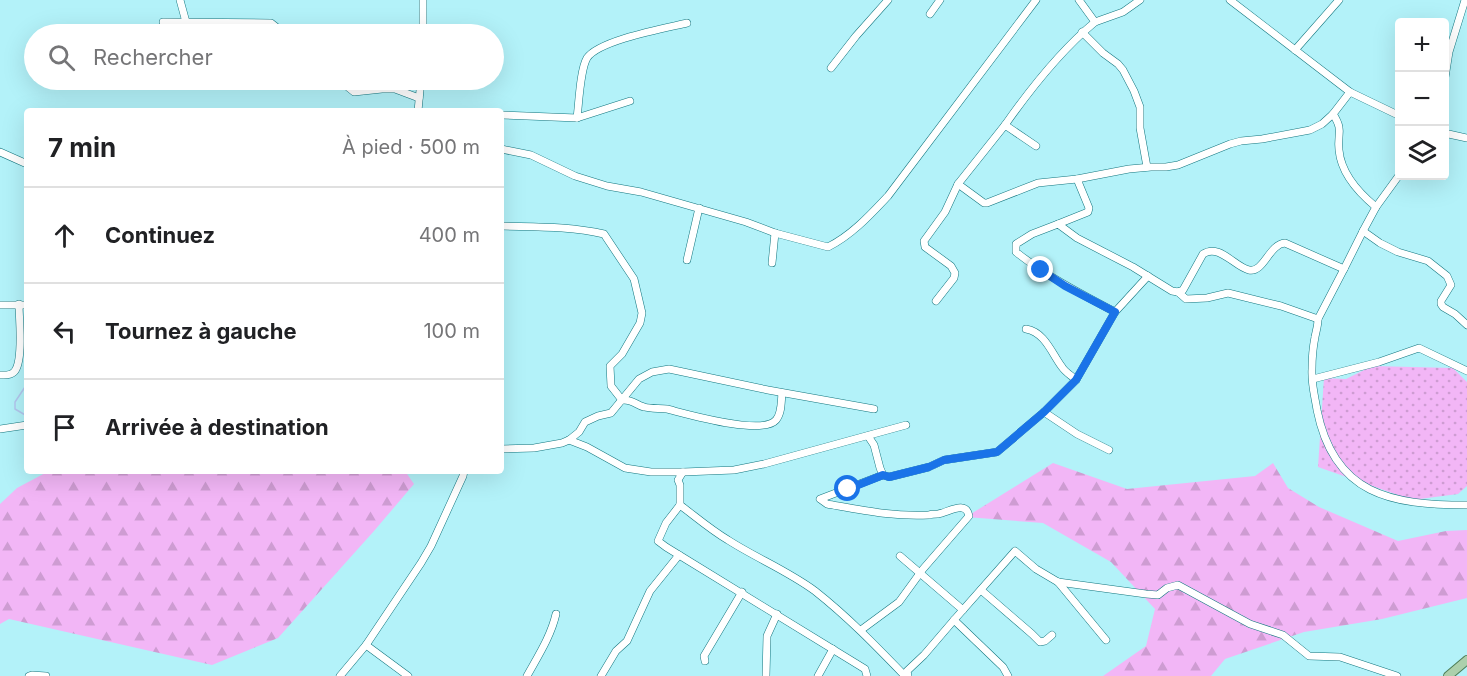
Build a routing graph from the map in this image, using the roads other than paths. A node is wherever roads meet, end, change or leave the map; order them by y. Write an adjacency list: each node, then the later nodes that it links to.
1 (180, 0): 13 (street)
2 (423, 0): 17 (street)
3 (888, 0): 20 (street)
4 (940, 0): 11 (street)
5 (1036, 0): 50 (street)
6 (1078, 0): 14 (street)
7 (1140, 0): 14 (street)
8 (1230, 0): 19 (street)
9 (1339, 0): 19 (street)
10 (1465, 3): 21 (street)
11 (930, 14)
12 (163, 22): 13 (street)
13 (186, 22): 16 (street)
14 (1095, 22): 18 (street)
15 (687, 23): 33 (street)
16 (272, 24)
17 (423, 24)
18 (1082, 32): 34 (street); 41 (street)
19 (1295, 50): 26 (street)
20 (831, 68)
21 (1446, 72)
22 (352, 90): 23 (street)
23 (373, 90)
24 (398, 90): 27 (street)
25 (419, 90): 27 (street)
26 (1350, 92): 30 (street); 31 (street)
27 (419, 98): 29 (street)
28 (630, 101): 33 (street)
29 (418, 108)
30 (1333, 114): 41 (street); 45 (street)
31 (1395, 114)
32 (504, 116): 33 (street)
33 (577, 118)
34 (1005, 125): 37 (street); 44 (street)
35 (1449, 134): 36 (street)
36 (1467, 138)
37 (1036, 146)
38 (504, 150): 46 (street)
39 (0, 152): 40 (street)
40 (24, 163)
41 (1147, 167): 42 (street)
42 (1077, 179): 44 (street); 47 (street)
43 (1396, 180): 45 (street)
44 (958, 184): 56 (street)
45 (1376, 207): 49 (street)
46 (699, 208): 50 (street); 51 (street)
47 (1058, 224): 54 (street); 59 (street)
48 (504, 226): 68 (street)
49 (1363, 231): 53 (street); 61 (street)
50 (775, 233): 52 (street)
51 (687, 260)
52 (772, 263)
53 (1344, 269): 55 (street); 60 (street)
54 (1148, 276): 55 (street); 59 (street)
55 (1178, 292): 60 (street)
56 (936, 301)
57 (23, 304): 58 (street); 64 (street)
58 (0, 305)
59 (1115, 312): 66 (street)
60 (1318, 319): 65 (street)
61 (1467, 325)
62 (1026, 330): 66 (street)
63 (1467, 371): 65 (street)
64 (0, 375)
65 (1312, 379): 82 (street)
66 (1076, 380): 70 (street)
67 (782, 393): 68 (street); 68 (street); 69 (street)
68 (622, 400): 75 (street)
69 (874, 409)
70 (1044, 412): 77 (street); 80 (street)
71 (24, 425): 73 (street)
72 (906, 425): 74 (street)
73 (0, 429)
74 (868, 436): 78 (street); 80 (street)
75 (569, 440): 76 (street); 78 (street)
76 (504, 449)
77 (1109, 450)
78 (682, 472): 81 (street)
79 (463, 474): 96 (street)
80 (883, 475): 85 (street)
81 (680, 505): 83 (street); 93 (street)
82 (1467, 505)
83 (679, 555): 88 (street); 105 (street)
84 (900, 556): 85 (street)
85 (920, 573): 89 (street); 93 (street)
86 (1059, 582): 87 (street); 95 (street); 111 (street)
87 (981, 590): 89 (street); 94 (street)
88 (742, 592): 91 (street); 99 (street)
89 (963, 610): 92 (street)
90 (556, 614): 104 (street)
91 (777, 614): 97 (street); 106 (street)
92 (954, 620): 109 (street); 110 (street)
93 (861, 630): 109 (street)
94 (1052, 635)
95 (1106, 640)
96 (366, 645): 102 (street); 103 (street)
97 (833, 649): 107 (street); 108 (street)
98 (1467, 660): 112 (main road)
99 (705, 661)
100 (29, 676): 101 (street)
101 (46, 676)
102 (340, 676)
103 (408, 676)
104 (527, 676)
105 (601, 676)
106 (766, 676)
107 (818, 676)
108 (867, 676)
109 (906, 676)
110 (1008, 676)
111 (1397, 676)
112 (1448, 676)

